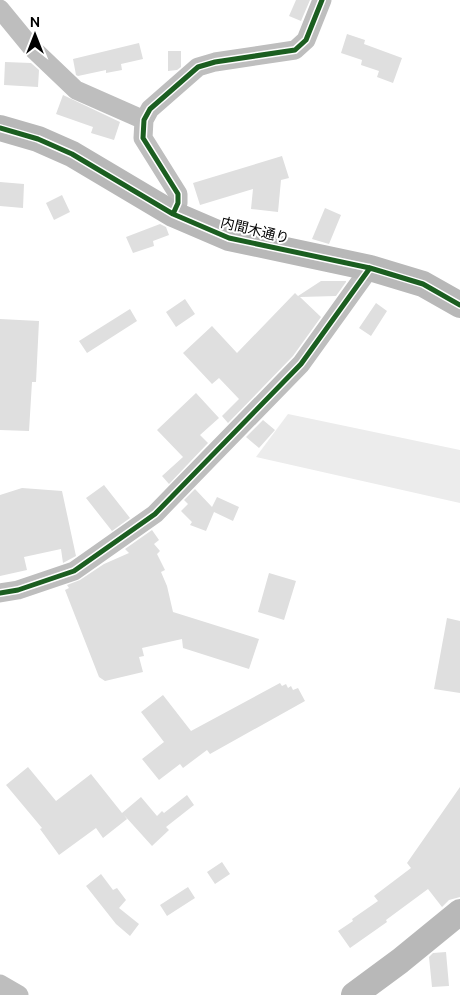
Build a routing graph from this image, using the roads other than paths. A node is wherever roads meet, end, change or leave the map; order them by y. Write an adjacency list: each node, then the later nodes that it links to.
1 (322, 0): 3 (street)
2 (0, 9): 3 (street)
3 (144, 120): 5 (street)
4 (0, 128): 5 (street, 内間木通り)
5 (173, 214): 6 (street, 内間木通り)
6 (370, 268): 7 (street, 内間木通り); 8 (street)
7 (460, 305)
8 (0, 593)
9 (460, 912): 12 (street)
10 (0, 984): 11 (street)
11 (19, 995)
12 (354, 995)

